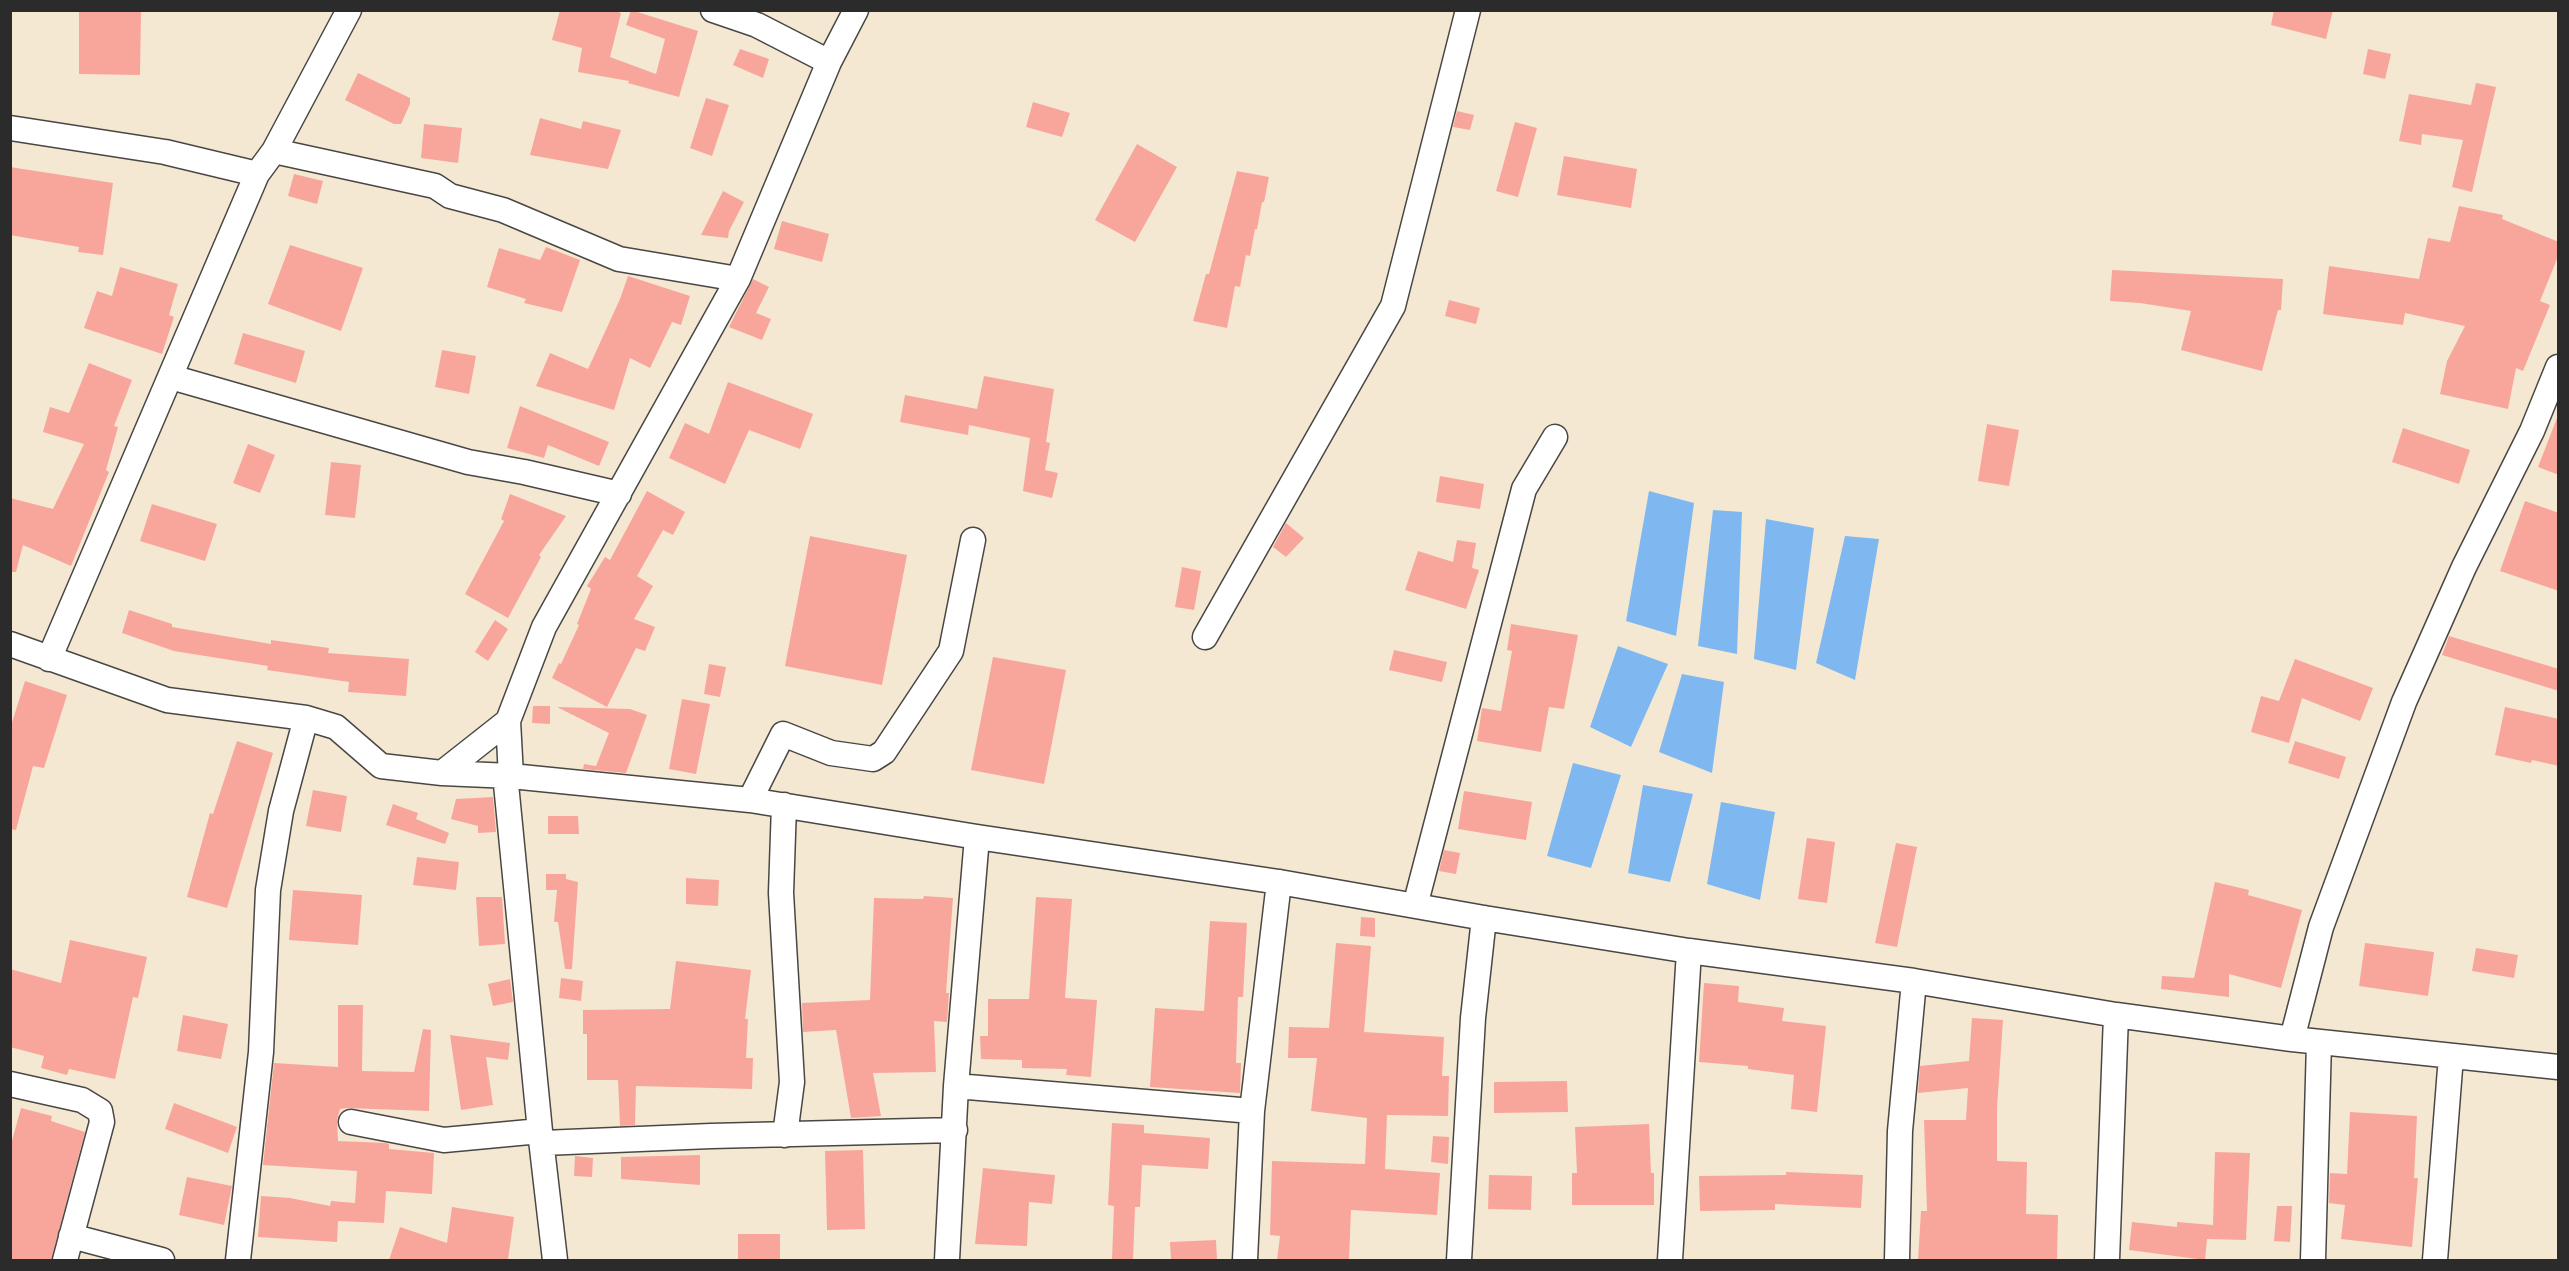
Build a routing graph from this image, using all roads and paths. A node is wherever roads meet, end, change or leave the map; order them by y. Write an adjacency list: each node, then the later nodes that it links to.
1 (349, 10): 7 (street)
2 (713, 10): 5 (street)
3 (856, 10): 5 (street)
4 (1468, 10): 15 (street)
5 (829, 62): 9 (street)
6 (10, 128): 8 (street)
7 (274, 151): 8 (street); 9 (street)
8 (257, 174): 11 (street)
9 (738, 279): 13 (street)
10 (2559, 367): 31 (street)
11 (171, 377): 13 (street); 17 (street)
12 (1556, 437): 26 (street)
13 (619, 494): 19 (street)
14 (973, 540): 22 (street)
15 (1205, 637)
16 (10, 644): 17 (street)
17 (49, 659): 18 (street)
18 (306, 718): 20 (street); 45 (street)
19 (508, 721): 20 (street); 21 (street)
20 (442, 773): 21 (street)
21 (511, 776): 22 (street); 41 (street)
22 (750, 800): 23 (street)
23 (784, 805): 24 (street); 40 (street)
24 (977, 837): 25 (street); 36 (street)
25 (1279, 882): 26 (street); 37 (street)
26 (1415, 906): 27 (street)
27 (1485, 918): 28 (street); 49 (street)
28 (1689, 951): 29 (street); 50 (street)
29 (1914, 981): 30 (street); 51 (street)
30 (2116, 1015): 31 (street); 52 (street)
31 (2292, 1039): 32 (street)
32 (2319, 1042): 33 (street); 53 (street)
33 (2451, 1056): 34 (street); 54 (street)
34 (2559, 1067)
35 (10, 1084): 42 (street)
36 (956, 1086): 37 (street); 39 (street)
37 (1252, 1111): 48 (street)
38 (351, 1122): 41 (street)
39 (955, 1130): 40 (street); 47 (street)
40 (785, 1135): 41 (street)
41 (541, 1137): 46 (street)
42 (71, 1236): 43 (street); 44 (street)
43 (65, 1260)
44 (162, 1260)
45 (238, 1260)
46 (555, 1260)
47 (947, 1260)
48 (1245, 1260)
49 (1459, 1260)
50 (1670, 1260)
51 (1897, 1260)
52 (2107, 1260)
53 (2313, 1260)
54 (2435, 1260)

